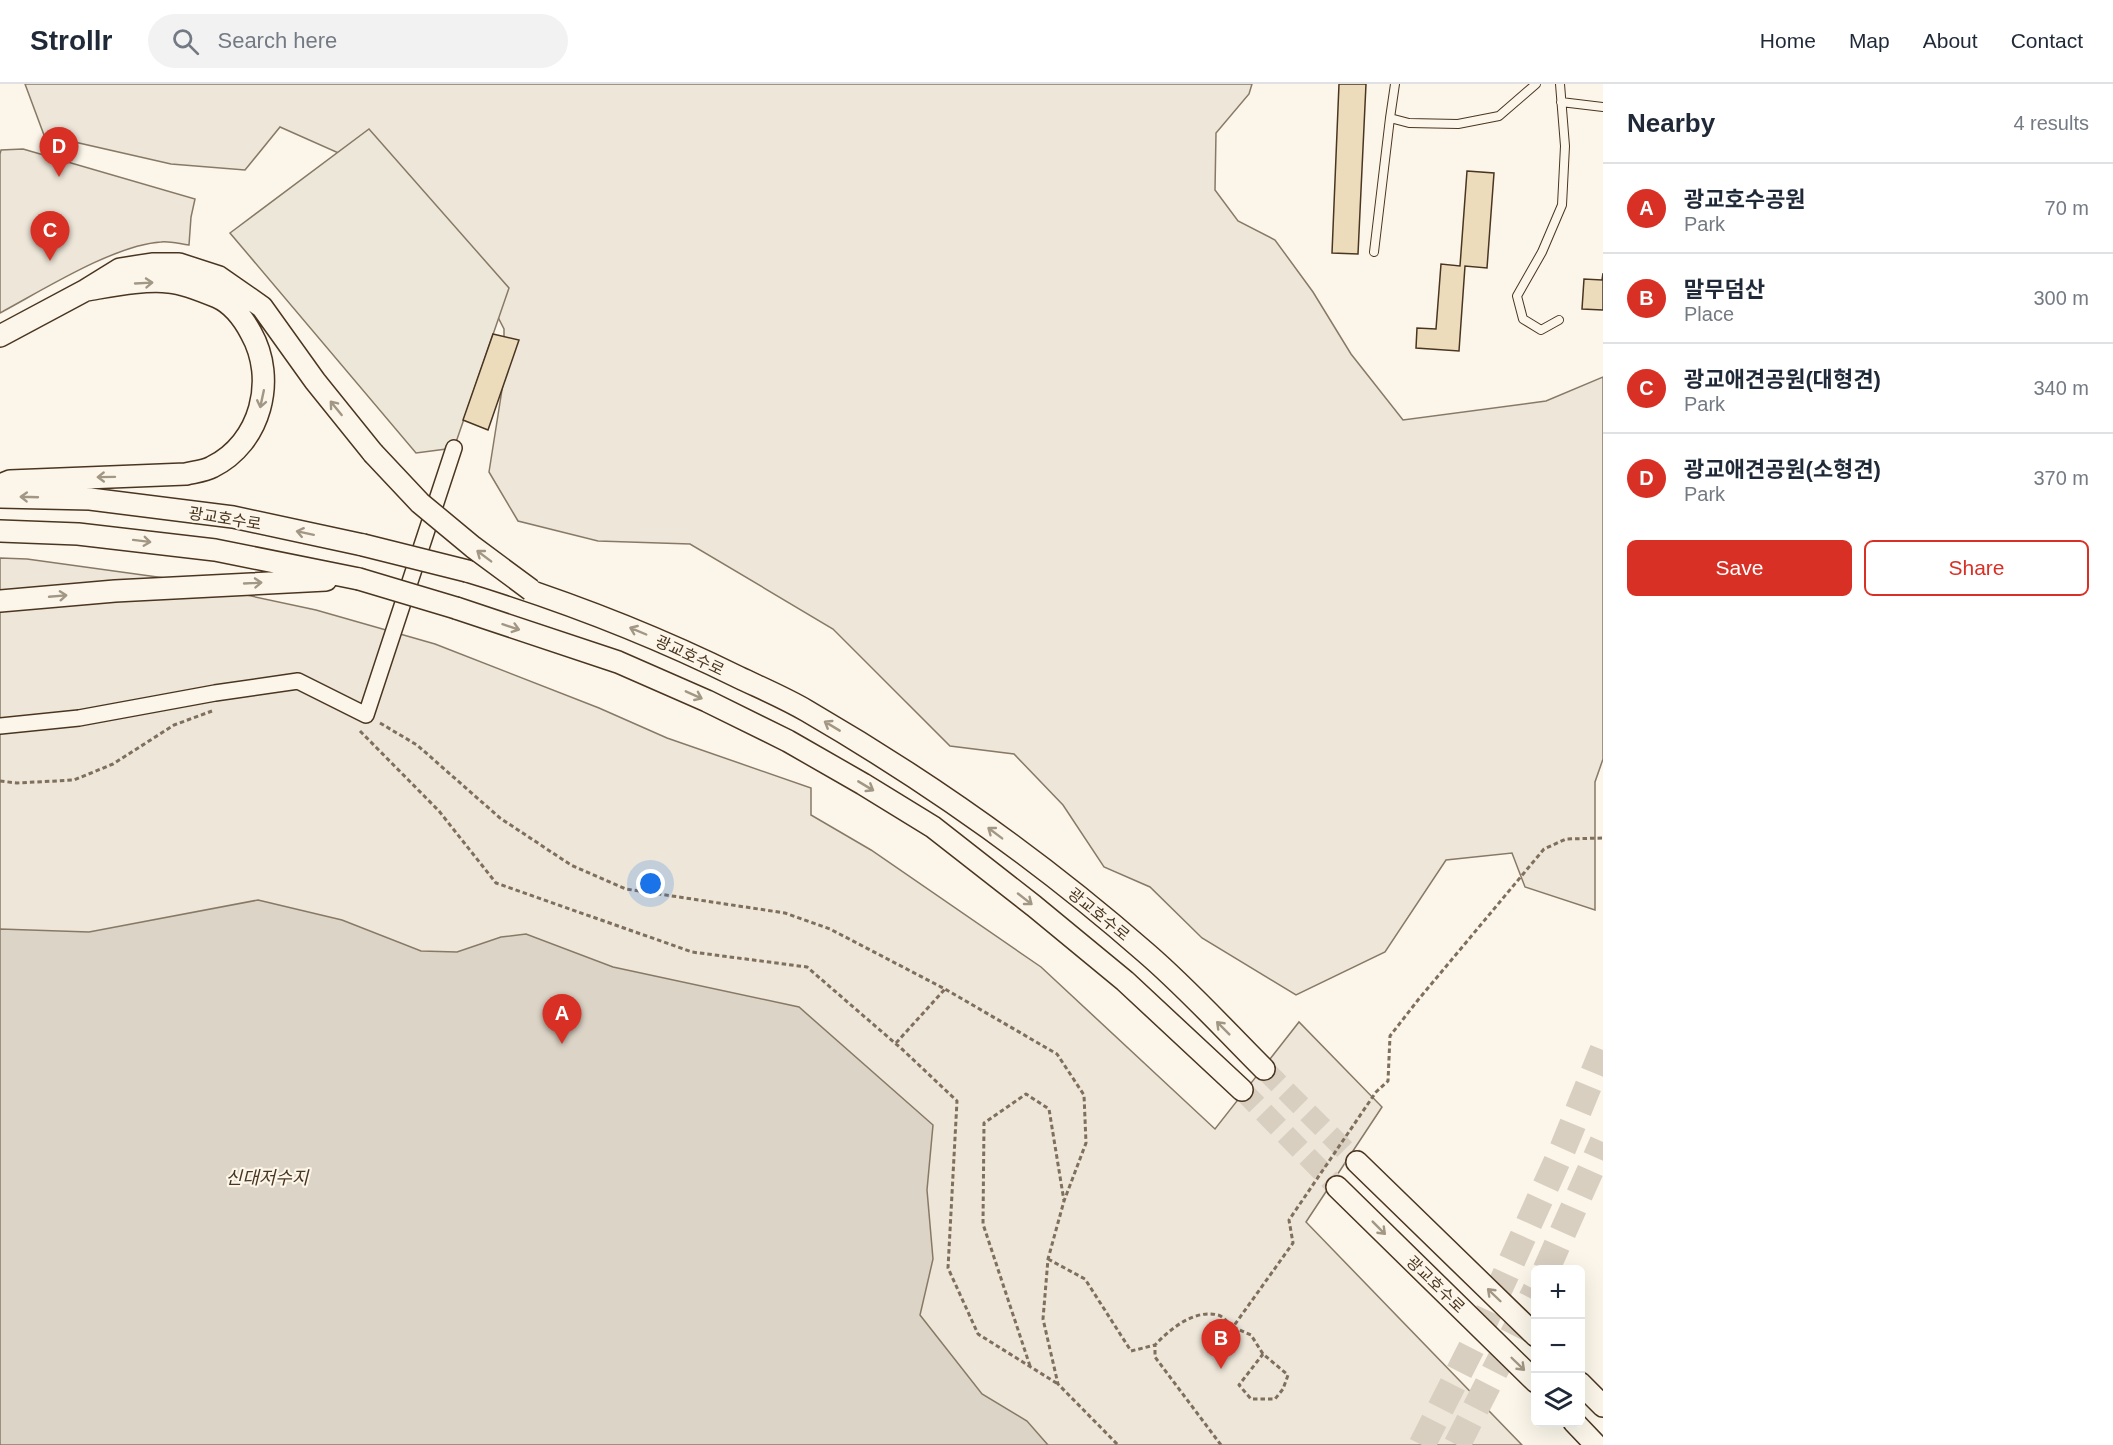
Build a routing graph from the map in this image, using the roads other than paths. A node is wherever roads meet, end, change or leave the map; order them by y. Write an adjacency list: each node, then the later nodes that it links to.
1 (1395, 84): 6 (lane)
2 (1536, 84): 6 (lane)
3 (1560, 84): 4 (lane)
4 (1561, 102): 5 (lane); 9 (lane)
5 (1603, 106)
6 (1390, 118): 7 (lane)
7 (1374, 252)
8 (86, 290): 10 (main road); 12 (main road, one-way to 12); 16 (main road, one-way to 8, bridge)
9 (1559, 320)
10 (0, 336)
11 (454, 448): 18 (street)
12 (0, 485)
13 (0, 496): 16 (main road, 광교호수로, one-way to 13, bridge)
14 (0, 531): 15 (main road, 광교호수로, one-way to 15)
15 (359, 579): 17 (main road, one-way to 15); 20 (main road, 광교호수로, one-way to 20, bridge)
16 (531, 590): 19 (main road, 광교호수로, one-way to 16)
17 (0, 601)
18 (0, 726)
19 (1264, 1069)
20 (1242, 1090)
21 (1357, 1162): 23 (main road, 광교호수로, one-way to 21)
22 (1337, 1187): 24 (main road, 광교호수로, one-way to 24)
23 (1531, 1331)
24 (1531, 1377)
25 (1585, 1387): 26 (main road)
26 (1603, 1406)
27 (1579, 1427): 28 (main road)
28 (1596, 1445)

